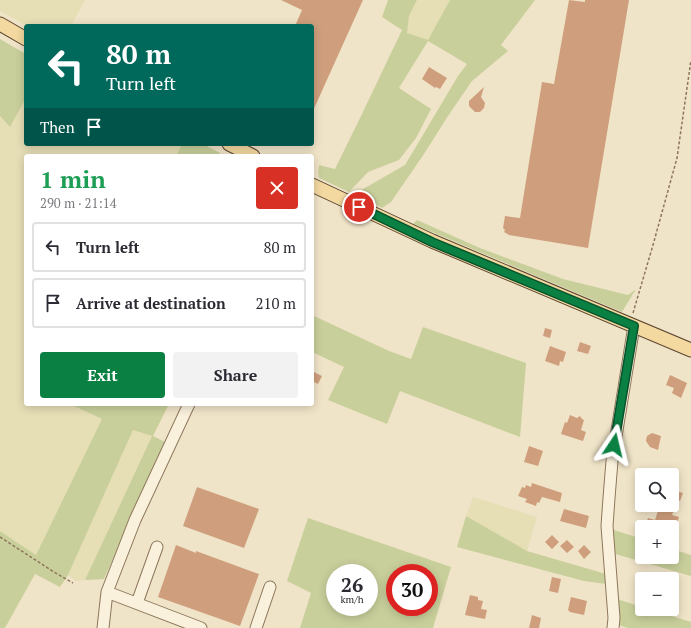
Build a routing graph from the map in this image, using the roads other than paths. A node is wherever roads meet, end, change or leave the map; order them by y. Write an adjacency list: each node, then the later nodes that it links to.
1 (0, 24): 2 (main road)
2 (24, 38)
3 (233, 146): 4 (main road)
4 (249, 154)
5 (314, 186): 6 (main road)
6 (634, 326): 7 (main road); 16 (street)
7 (691, 350)
8 (188, 406): 11 (street)
9 (157, 547): 12 (street)
10 (270, 587): 15 (street)
11 (107, 592): 12 (street); 13 (street)
12 (137, 603): 14 (street)
13 (104, 628)
14 (201, 628)
15 (256, 628)
16 (613, 628)

